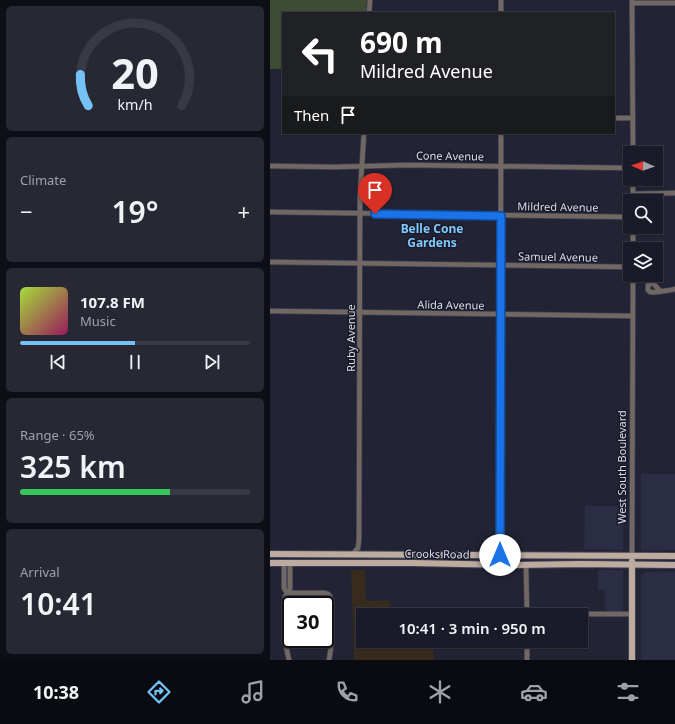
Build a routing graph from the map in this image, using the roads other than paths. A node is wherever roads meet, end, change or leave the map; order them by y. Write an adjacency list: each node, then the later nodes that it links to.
1 (370, 0): 5 (street)
2 (501, 0): 6 (street)
3 (632, 2): 4 (street); 8 (street)
4 (675, 3)
5 (369, 12)
6 (501, 12)
7 (615, 118): 8 (street)
8 (633, 118): 11 (street)
9 (364, 134): 13 (street, Ruby Avenue)
10 (501, 134): 14 (street)
11 (633, 146)
12 (270, 166): 13 (street, Cone Avenue)
13 (362, 166): 14 (street, Cone Avenue); 20 (street, Ruby Avenue)
14 (501, 166): 15 (street, Cone Avenue); 21 (street)
15 (623, 168)
16 (633, 186): 18 (street)
17 (675, 193): 18 (street)
18 (633, 194)
19 (270, 212): 20 (street, Mildred Avenue)
20 (360, 214): 21 (street, Mildred Avenue); 24 (street, Ruby Avenue)
21 (501, 216): 22 (street, Mildred Avenue); 25 (street)
22 (623, 217)
23 (270, 262): 24 (street, Samuel Avenue)
24 (360, 263): 25 (street, Samuel Avenue); 31 (street, Ruby Avenue)
25 (501, 265): 26 (street, Samuel Avenue); 32 (street)
26 (623, 267)
27 (633, 282): 33 (street, West South Boulevard)
28 (675, 289): 29 (street)
29 (660, 291)
30 (270, 311): 31 (street, Alida Avenue)
31 (360, 313): 32 (street, Alida Avenue); 34 (street, Ruby Avenue)
32 (500, 314): 33 (street, Alida Avenue); 39 (street)
33 (632, 316): 42 (street, West South Boulevard)
34 (359, 544): 37 (street); 38 (street)
35 (270, 554): 36 (main road, Crooks Road)
36 (309, 554): 37 (main road, Crooks Road); 47 (main road)
37 (353, 554): 38 (main road, Crooks Road)
38 (366, 554): 39 (main road, Crooks Road); 48 (main road)
39 (500, 555): 40 (main road, Crooks Road); 51 (main road)
40 (528, 555): 41 (main road, Crooks Road); 52 (main road)
41 (614, 556): 42 (main road, Crooks Road); 49 (main road)
42 (632, 556): 43 (main road, Crooks Road); 50 (main road, West South Boulevard)
43 (652, 556): 44 (main road, Crooks Road); 53 (main road)
44 (675, 556)
45 (270, 562): 46 (main road, Crooks Road)
46 (287, 563): 47 (main road, Crooks Road); 55 (street)
47 (304, 563): 48 (main road, Crooks Road)
48 (358, 563): 51 (main road, Crooks Road)
49 (611, 564): 50 (main road, Crooks Road); 52 (main road, Crooks Road)
50 (632, 564): 53 (main road, Crooks Road); 58 (main road, West South Boulevard)
51 (498, 565): 52 (main road, Crooks Road)
52 (526, 565): 56 (street)
53 (649, 565): 54 (main road, Crooks Road)
54 (675, 565)
55 (287, 593): 60 (street); 61 (street)
56 (527, 608)
57 (588, 614): 58 (street)
58 (632, 614): 63 (main road, West South Boulevard)
59 (527, 648): 62 (street)
60 (289, 660)
61 (329, 660)
62 (527, 660)
63 (632, 660)

